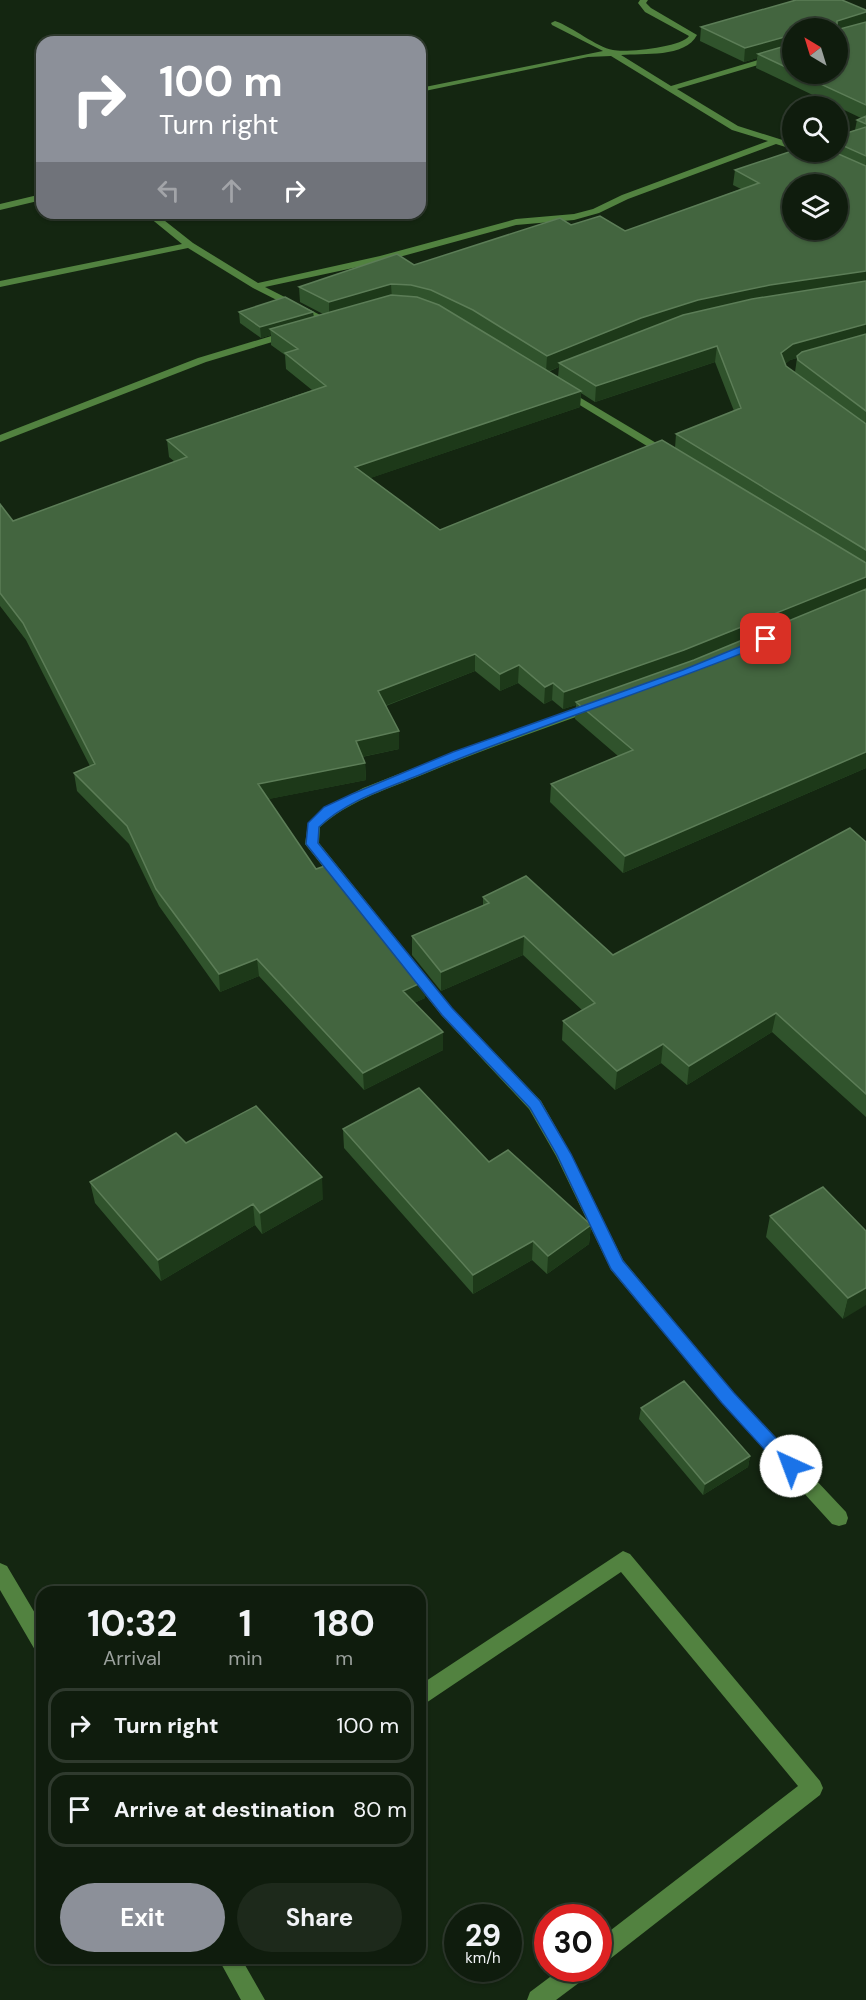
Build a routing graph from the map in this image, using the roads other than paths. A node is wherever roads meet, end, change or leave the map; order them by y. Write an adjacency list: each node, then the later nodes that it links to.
1 (644, 0): 3 (street)
2 (555, 23): 3 (street)
3 (612, 53): 5 (street); 6 (street)
4 (782, 55): 6 (street)
5 (426, 89)
6 (669, 89): 7 (street)
7 (776, 141): 8 (street); 14 (street)
8 (782, 143)
9 (36, 198): 10 (street)
10 (0, 207)
11 (157, 219): 12 (street)
12 (190, 245): 13 (street); 14 (street)
13 (0, 284)
14 (256, 286): 15 (street)
15 (327, 323)
16 (294, 332): 18 (street)
17 (555, 385): 19 (street)
18 (0, 439)
19 (675, 459)
20 (610, 700): 21 (street)
21 (838, 1518)
22 (0, 1572): 23 (street)
23 (36, 1633)
24 (426, 1693): 25 (street)
25 (612, 1943)
26 (233, 1964): 28 (street)
27 (562, 1982): 29 (street)
28 (254, 2000)
29 (538, 2000)

